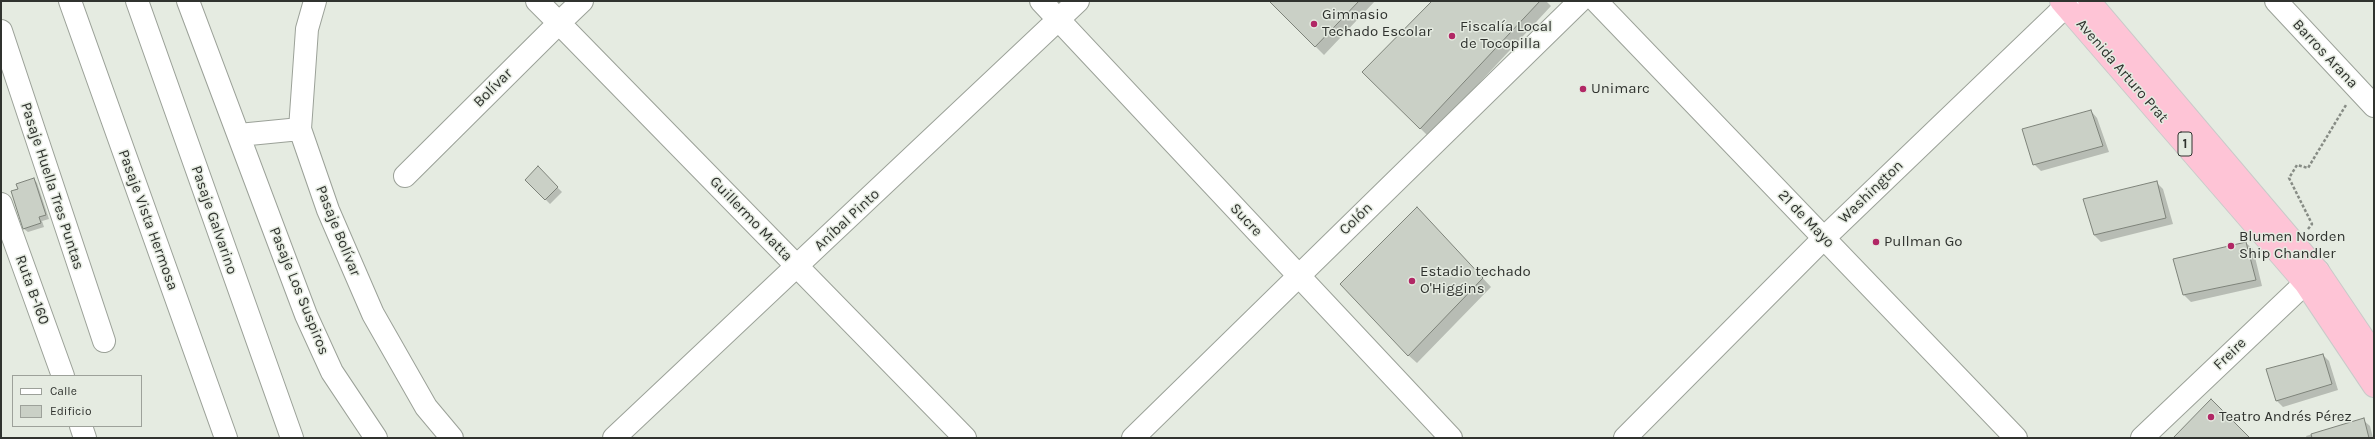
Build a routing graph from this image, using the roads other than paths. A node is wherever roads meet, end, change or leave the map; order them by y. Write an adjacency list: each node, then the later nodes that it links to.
1 (70, 1): 32 (street, Pasaje Vista Hermosa)
2 (137, 1): 33 (street, Pasaje Galvarino)
3 (188, 1): 19 (street, Pasaje Los Suspiros)
4 (315, 1): 18 (street, Pasaje Bolívar)
5 (537, 1): 15 (street, Guillermo Matta)
6 (582, 1): 15 (street, Bolívar)
7 (1041, 1): 14 (street, Sucre)
8 (1078, 1): 14 (street, Aníbal Pinto)
9 (1580, 1): 24 (street, Colón)
10 (1596, 1): 22 (street, 21 de Mayo)
11 (2089, 1): 25 (highway, Avenida Arturo Prat / 1)
12 (2276, 1): 17 (street, Barros Arana)
13 (2066, 3): 22 (street, Washington); 25 (highway, Avenida Arturo Prat / 1)
14 (1058, 19): 23 (street, Aníbal Pinto); 24 (street, Sucre)
15 (559, 23): 20 (street, Bolívar); 23 (street, Guillermo Matta)
16 (1, 31): 26 (street, Pasaje Huella Tres Puntas)
17 (2374, 106)
18 (300, 129): 19 (street); 35 (street, Pasaje Bolívar)
19 (240, 135): 34 (street, Pasaje Los Suspiros)
20 (405, 176)
21 (1, 204): 28 (street, Ruta B-160)
22 (1824, 238): 40 (street, Washington); 41 (street, 21 de Mayo)
23 (798, 267): 36 (street, Aníbal Pinto); 37 (street, Guillermo Matta)
24 (1298, 276): 38 (street, Colón); 39 (street, Sucre)
25 (2311, 277): 27 (highway, Avenida Arturo Prat / 1); 29 (highway, Avenida Arturo Prat / 1); 42 (street, Freire)
26 (104, 341)
27 (2374, 354)
28 (63, 375)
29 (2374, 386)
30 (81, 427): 31 (street)
31 (85, 438)
32 (226, 438)
33 (292, 438)
34 (376, 438)
35 (452, 438)
36 (614, 438)
37 (965, 438)
38 (1132, 438)
39 (1451, 438)
40 (1625, 438)
41 (2016, 438)
42 (2142, 438)

